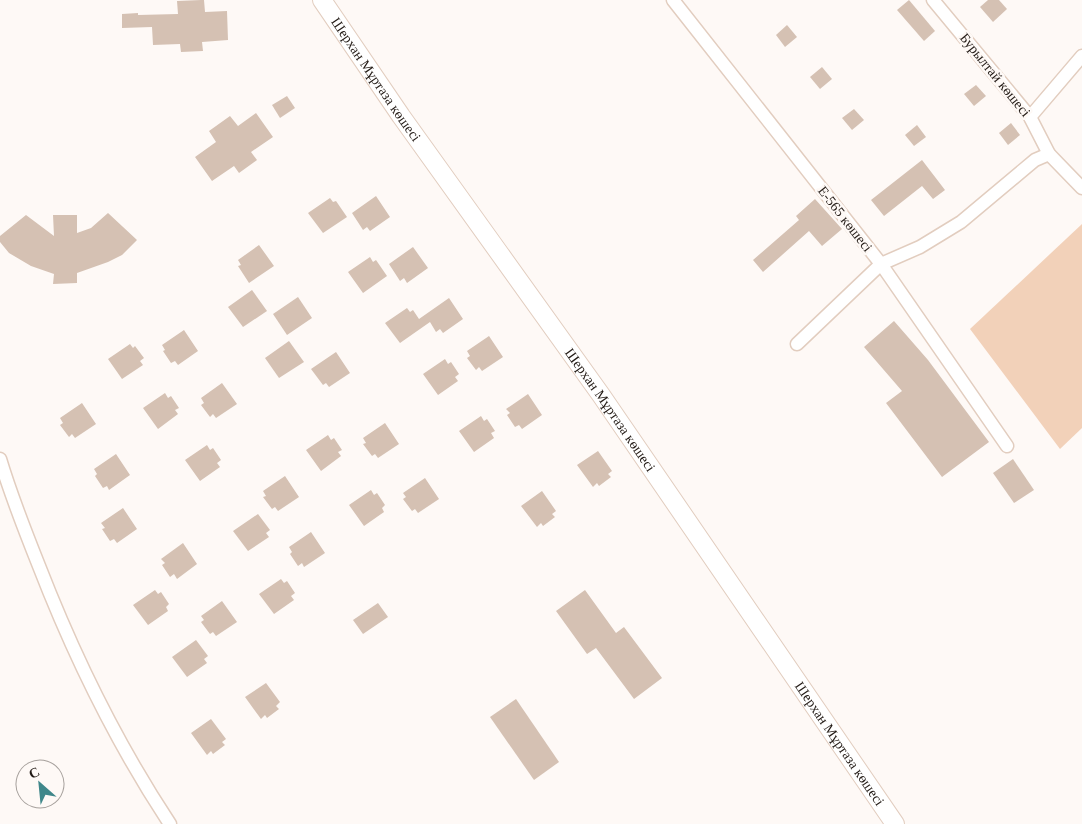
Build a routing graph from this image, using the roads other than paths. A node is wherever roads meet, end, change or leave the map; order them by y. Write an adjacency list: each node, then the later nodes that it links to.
1 (322, 0): 13 (main road, Шерхан Мұртаза көшесі)
2 (674, 0): 8 (street, Е-565 көшесі)
3 (934, 0): 5 (street, Бурылтай көшесі)
4 (1082, 56): 5 (street)
5 (1030, 117): 6 (street, Бурылтай көшесі)
6 (1049, 154): 7 (street, Бурылтай көшесі); 8 (street)
7 (1082, 188)
8 (881, 264): 9 (street); 10 (street, Е-565 көшесі)
9 (797, 344)
10 (1007, 446)
11 (0, 459): 12 (street)
12 (170, 824)
13 (895, 824)

